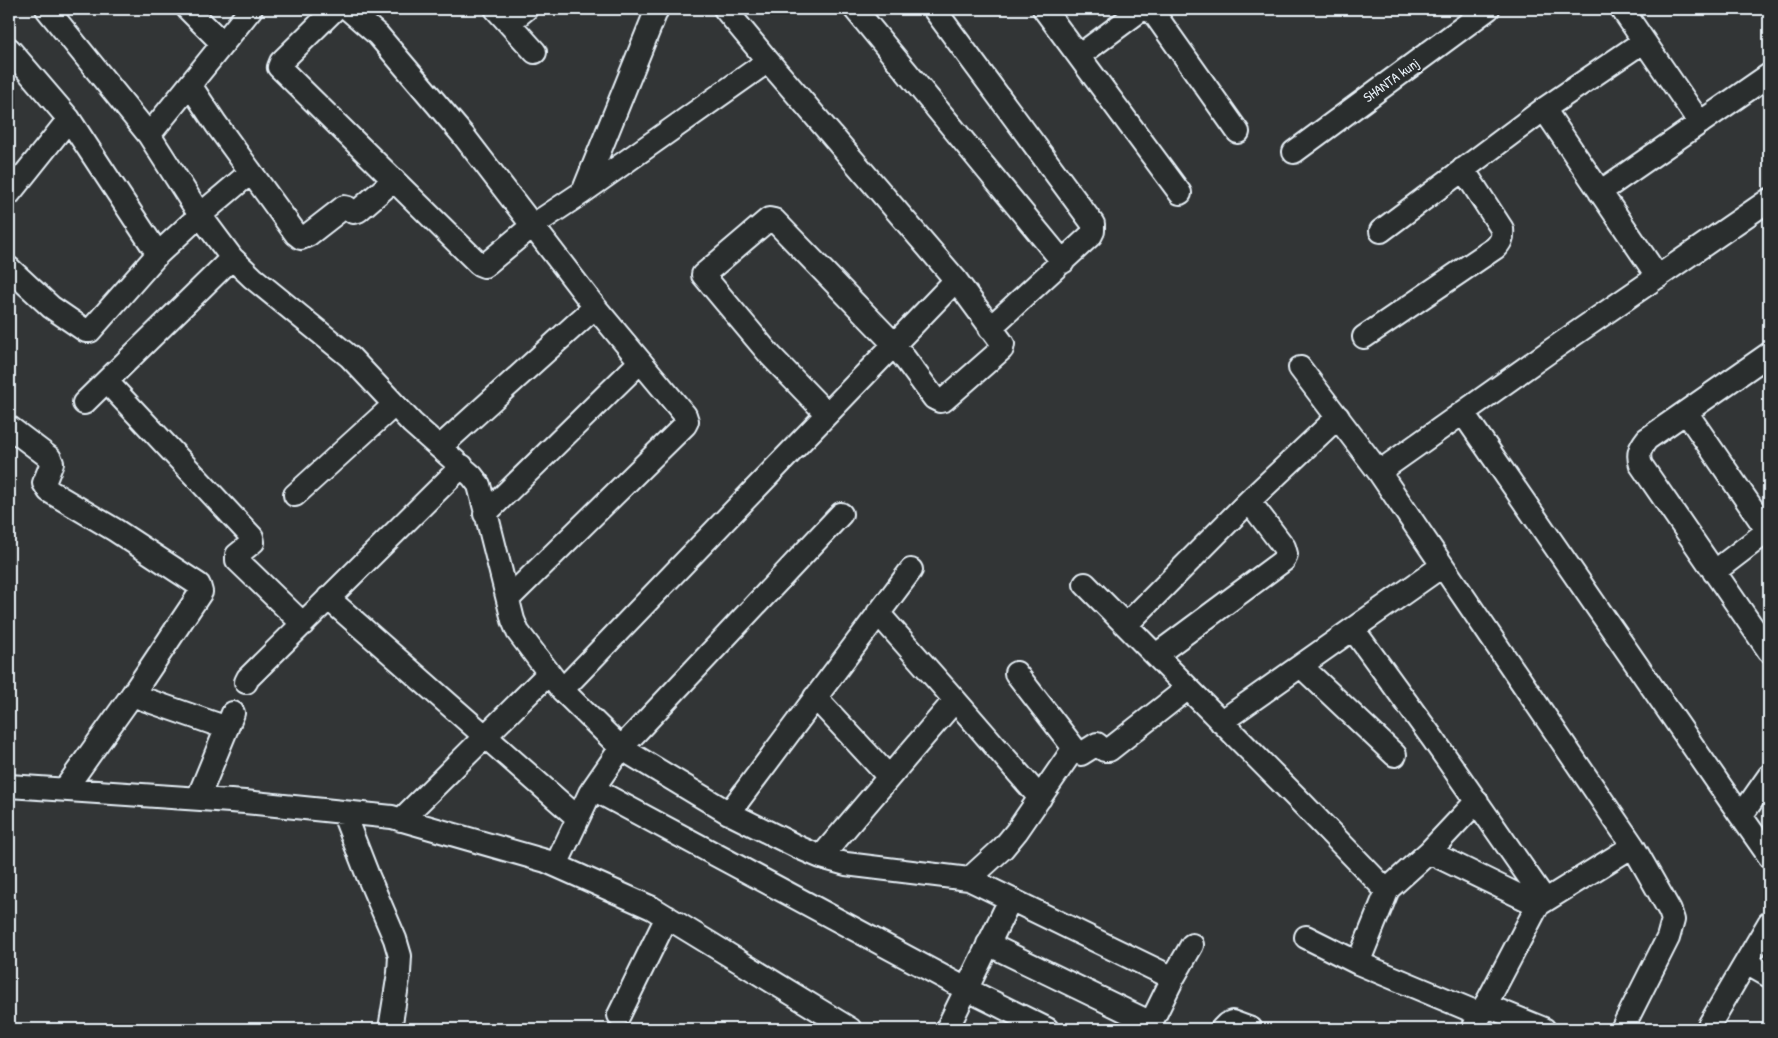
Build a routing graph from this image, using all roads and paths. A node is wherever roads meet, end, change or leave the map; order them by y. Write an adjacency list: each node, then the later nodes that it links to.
1 (47, 9): 28 (street)
2 (188, 9): 17 (street)
3 (251, 9): 17 (street)
4 (335, 9): 32 (street)
5 (348, 9): 39 (street)
6 (657, 9): 33 (street)
7 (725, 9): 21 (street)
8 (855, 9): 43 (street)
9 (934, 9): 43 (street)
10 (1044, 9): 20 (street)
11 (1142, 9): 20 (street)
12 (1151, 9): 27 (street)
13 (1622, 9): 16 (street)
14 (1482, 10): 29 (street, SHANTA kunj)
15 (511, 13): 19 (street)
16 (1644, 40): 24 (street); 26 (street)
17 (223, 44): 23 (street)
18 (9, 49): 25 (street)
19 (536, 52)
20 (1080, 55): 35 (street)
21 (768, 61): 33 (street); 46 (street)
22 (1769, 75): 26 (street)
23 (190, 85): 28 (street); 31 (street)
24 (1544, 109): 30 (street); 34 (street)
25 (69, 119): 36 (street); 41 (street)
26 (1700, 123): 34 (street)
27 (1238, 132)
28 (149, 135): 38 (street)
29 (1294, 152)
30 (1463, 169): 40 (street); 49 (street)
31 (251, 172): 32 (street); 38 (street)
32 (394, 180): 39 (street)
33 (583, 192): 39 (street)
34 (1600, 192): 45 (street)
35 (1180, 193)
36 (9, 194)
37 (1769, 200): 45 (street)
38 (200, 215): 41 (street); 42 (street)
39 (532, 226): 47 (street)
40 (1381, 231)
41 (158, 254): 44 (street)
42 (232, 258): 54 (street); 56 (street)
43 (1063, 262): 48 (street)
44 (9, 268)
45 (1658, 277): 58 (street)
46 (956, 280): 48 (street); 50 (street)
47 (595, 307): 52 (street); 62 (street)
48 (990, 328): 50 (street)
49 (1364, 338)
50 (894, 344): 59 (street); 59 (street)
51 (1769, 354): 57 (street)
52 (640, 362): 67 (street); 74 (street)
53 (1300, 368): 60 (street)
54 (107, 382): 55 (street); 76 (street)
55 (84, 403)
56 (394, 404): 62 (street); 65 (street)
57 (1686, 412): 71 (street); 71 (street)
58 (1463, 413): 64 (street); 104 (street)
59 (827, 414): 83 (street)
60 (1338, 417): 64 (street); 66 (street)
61 (9, 427): 86 (street)
62 (440, 447): 63 (street)
63 (462, 466): 67 (street); 73 (street)
64 (1379, 472): 69 (street)
65 (295, 495)
66 (1249, 501): 77 (street); 80 (street)
67 (485, 514): 74 (street)
68 (842, 514): 91 (street)
69 (1442, 566): 78 (street); 107 (street)
70 (911, 570): 75 (street)
71 (1714, 572): 79 (street)
72 (1085, 584): 77 (street)
73 (328, 598): 76 (street); 90 (street)
74 (508, 599): 83 (street)
75 (878, 613): 87 (street); 88 (street)
76 (303, 624): 84 (street)
77 (1126, 625): 80 (street)
78 (1354, 629): 81 (street); 101 (street)
79 (1769, 651)
80 (1156, 655): 85 (street)
81 (1301, 666): 89 (street); 93 (street)
82 (1016, 674): 92 (street)
83 (556, 681): 90 (street); 91 (street)
84 (246, 682)
85 (1188, 688): 89 (street); 92 (street)
86 (132, 695): 97 (street); 99 (street)
87 (815, 697): 95 (street); 103 (street)
88 (955, 700): 95 (street); 100 (street)
89 (1221, 722): 113 (street)
90 (485, 735): 105 (street); 106 (street)
91 (621, 748): 98 (street); 103 (street)
92 (1074, 748): 100 (street)
93 (1396, 755)
94 (1769, 776): 104 (street)
95 (890, 777): 110 (street)
96 (9, 786): 97 (street)
97 (65, 789): 99 (street)
98 (592, 790): 105 (street); 125 (street)
99 (198, 798): 102 (street)
100 (1040, 798): 112 (street)
101 (1476, 801): 108 (street); 115 (street)
102 (343, 812): 106 (street); 129 (street)
103 (729, 813): 110 (street)
104 (1741, 816): 109 (street)
105 (578, 818): 111 (street)
106 (401, 820): 111 (street)
107 (1633, 846): 115 (street); 136 (street)
108 (1429, 852): 113 (street); 115 (street)
109 (1769, 856)
110 (822, 857): 112 (street)
111 (556, 865): 116 (street)
112 (969, 879): 114 (street)
113 (1388, 890): 121 (street)
114 (1010, 900): 119 (street); 124 (street)
115 (1541, 902): 127 (street)
116 (667, 917): 126 (street); 130 (street)
117 (1769, 923): 122 (street)
118 (1306, 937): 121 (street)
119 (988, 944): 125 (street); 128 (street)
120 (1192, 945): 124 (street)
121 (1358, 963): 127 (street)
122 (1746, 963): 123 (street); 137 (street)
123 (1769, 976)
124 (1173, 978): 128 (street)
125 (966, 989): 131 (street); 132 (street)
126 (619, 1015)
127 (1479, 1016): 135 (street)
128 (1149, 1026)
129 (390, 1029)
130 (850, 1029)
131 (947, 1029)
132 (1047, 1029)
133 (1222, 1029): 134 (street)
134 (1251, 1029)
135 (1544, 1029)
136 (1622, 1029)
137 (1709, 1029)

